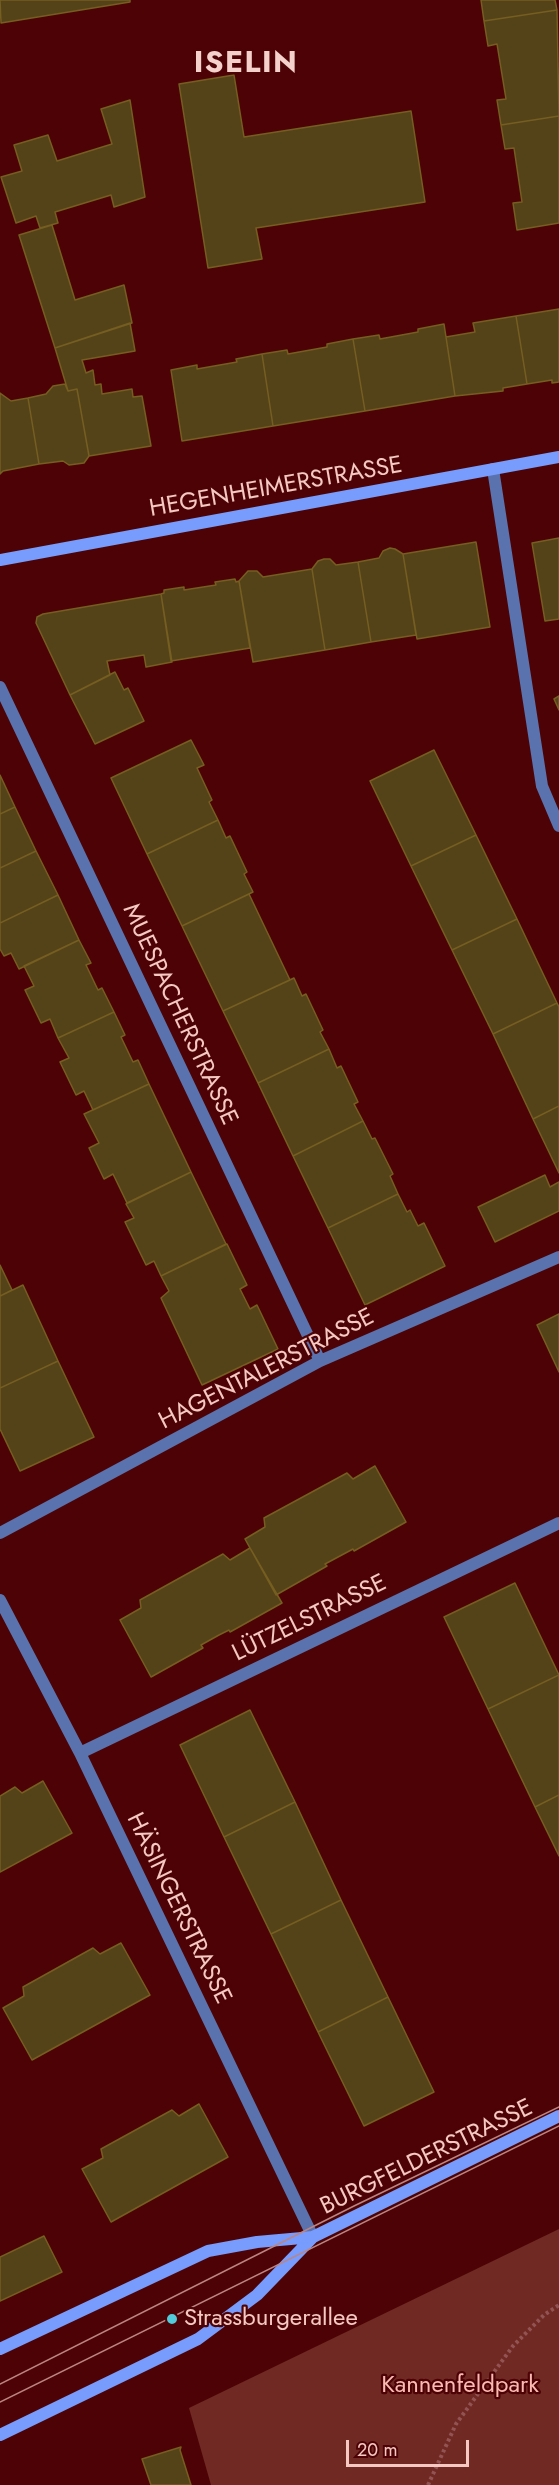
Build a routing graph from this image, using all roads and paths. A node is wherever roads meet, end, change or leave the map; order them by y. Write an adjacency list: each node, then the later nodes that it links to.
1 (559, 457): 2 (main road, HEGENHEIMERSTRASSE)
2 (493, 469): 3 (main road, HEGENHEIMERSTRASSE); 5 (street)
3 (0, 560)
4 (0, 687): 7 (street, MUESPACHERSTRASSE)
5 (559, 826)
6 (559, 1257): 7 (street, HAGENTALERSTRASSE)
7 (320, 1361): 9 (street, HAGENTALERSTRASSE)
8 (559, 1523): 11 (street, LÜTZELSTRASSE)
9 (0, 1533)
10 (0, 1600): 11 (street, HÄSINGERSTRASSE)
11 (80, 1753): 13 (street, HÄSINGERSTRASSE)
12 (559, 2116): 13 (main road, BURGFELDERSTRASSE)
13 (313, 2237): 15 (main road, BURGFELDERSTRASSE); 16 (main road, BURGFELDERSTRASSE)
14 (559, 2305): 17 (path)
15 (0, 2349)
16 (0, 2435)
17 (428, 2485)

